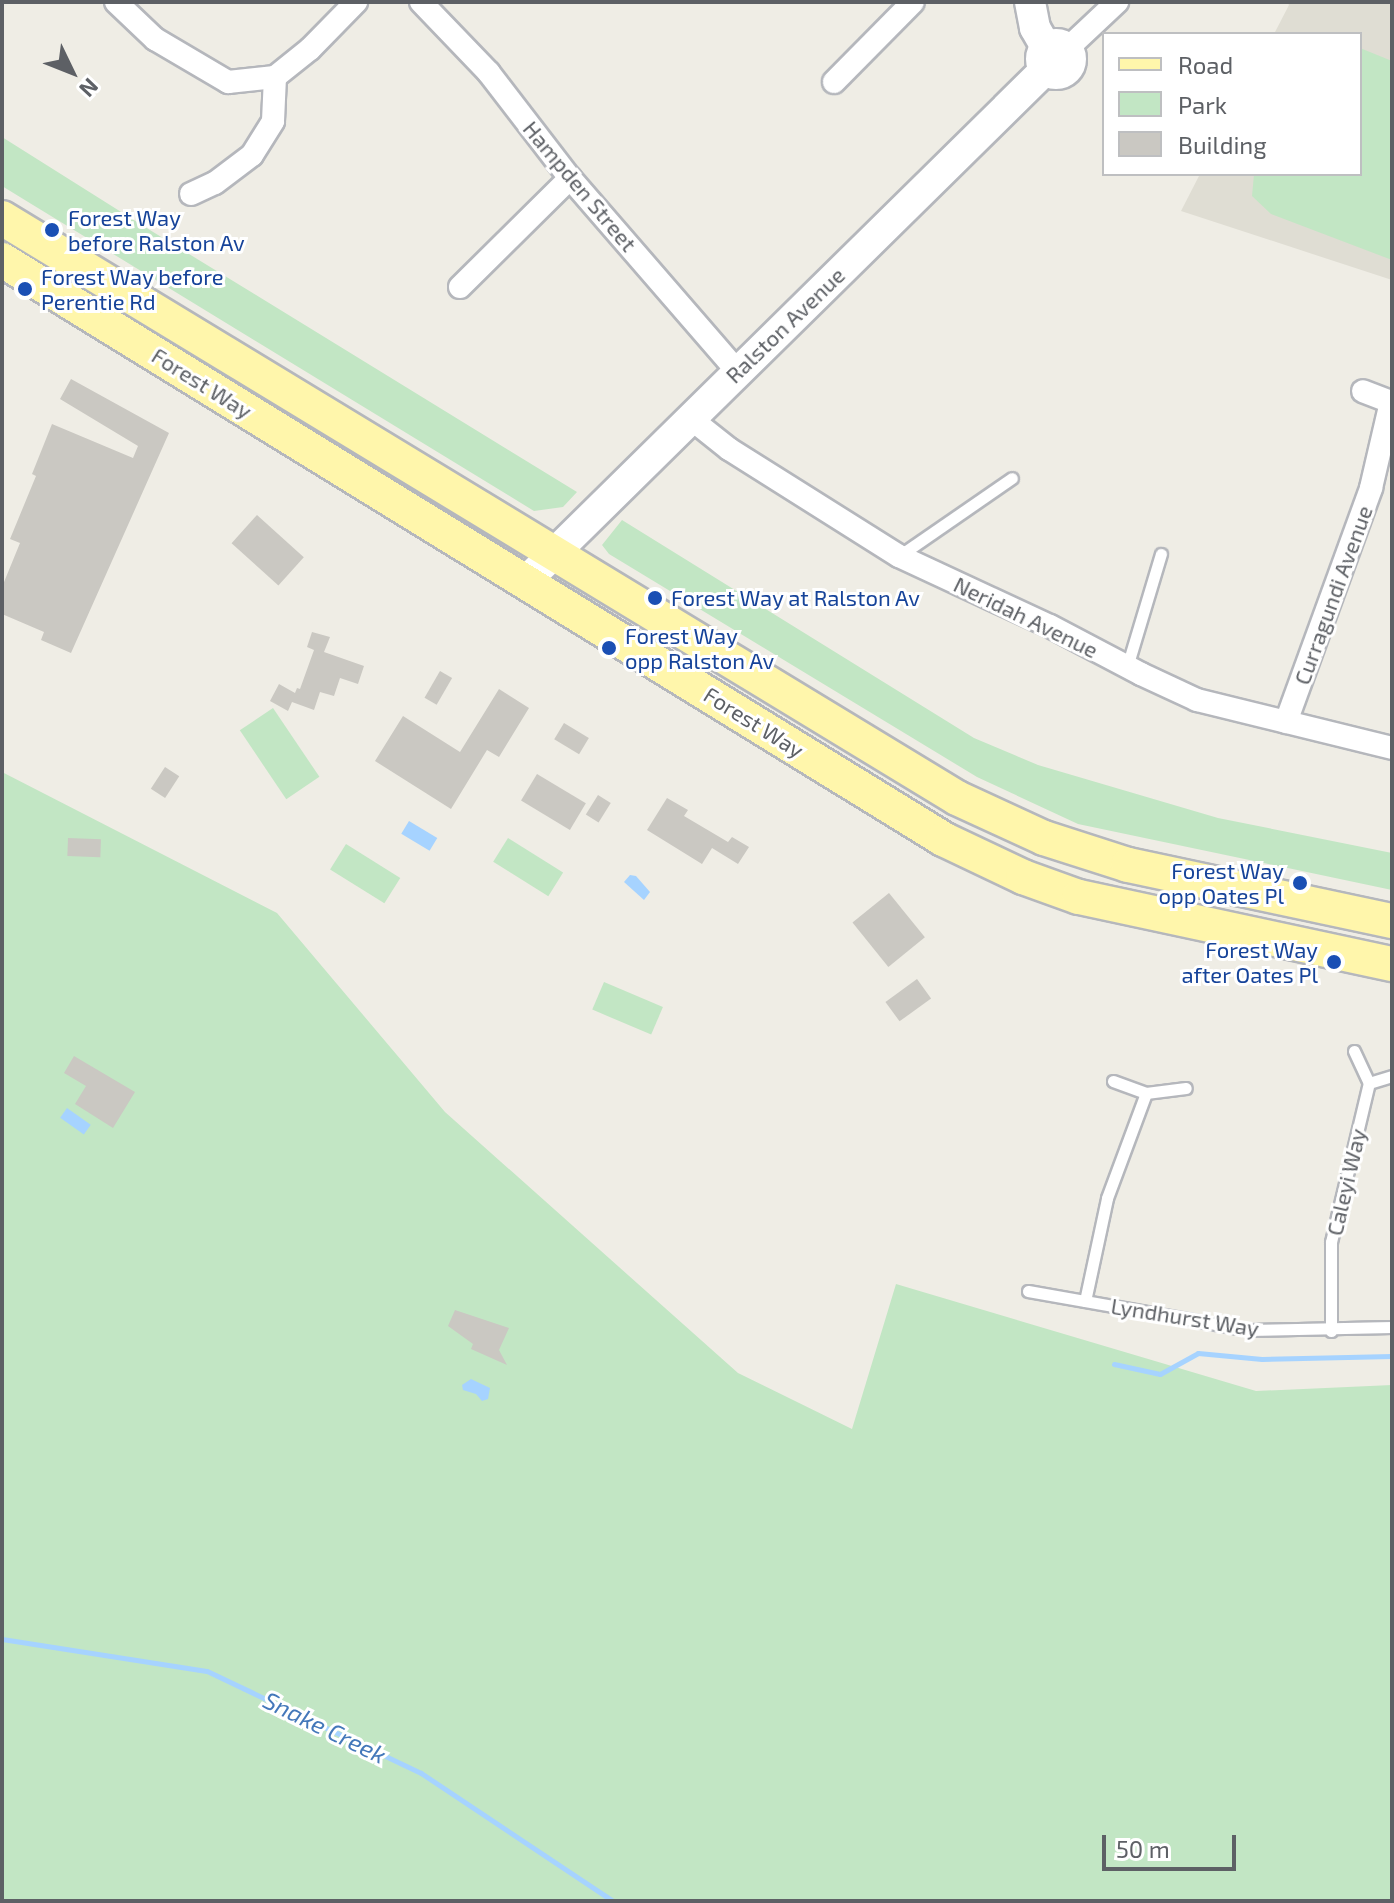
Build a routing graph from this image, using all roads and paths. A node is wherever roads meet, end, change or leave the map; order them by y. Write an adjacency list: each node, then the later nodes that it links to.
1 (116, 2): 8 (street)
2 (356, 2): 8 (street)
3 (421, 2): 10 (street, Hampden Street)
4 (913, 2): 9 (street)
5 (1030, 2): 7 (street)
6 (1117, 2): 7 (street, Ralston Avenue)
7 (1053, 56): 15 (street, Ralston Avenue)
8 (275, 77): 11 (street)
9 (834, 82)
10 (570, 178): 14 (street); 15 (street, Hampden Street)
11 (191, 194)
12 (2, 218): 20 (main road, Forest Way)
13 (2, 260): 23 (main road, Forest Way)
14 (460, 287)
15 (737, 371): 17 (street, Ralston Avenue)
16 (1363, 391): 19 (street, Curragundi Avenue)
17 (690, 418): 20 (street, Ralston Avenue); 22 (street, Neridah Avenue)
18 (1012, 478): 22 (lane)
19 (1382, 492): 25 (street, Curragundi Avenue)
20 (552, 554): 23 (street, Ralston Avenue); 27 (main road, Forest Way)
21 (1161, 554): 24 (lane)
22 (899, 556): 24 (street, Neridah Avenue)
23 (525, 582): 28 (main road, Forest Way)
24 (1127, 667): 25 (street, Neridah Avenue)
25 (1286, 722): 26 (street, Neridah Avenue)
26 (1392, 748)
27 (1392, 921)
28 (1392, 964)
29 (1354, 1051): 32 (lane)
30 (1392, 1076): 32 (lane)
31 (1113, 1081): 34 (lane)
32 (1369, 1083): 38 (lane, Caleyi Way)
33 (1186, 1088): 34 (lane)
34 (1146, 1093): 36 (lane)
35 (1028, 1291): 36 (lane, Lyndhurst Way)
36 (1085, 1301): 38 (lane, Lyndhurst Way)
37 (1392, 1327): 38 (lane, Lyndhurst Way)
38 (1331, 1331)

